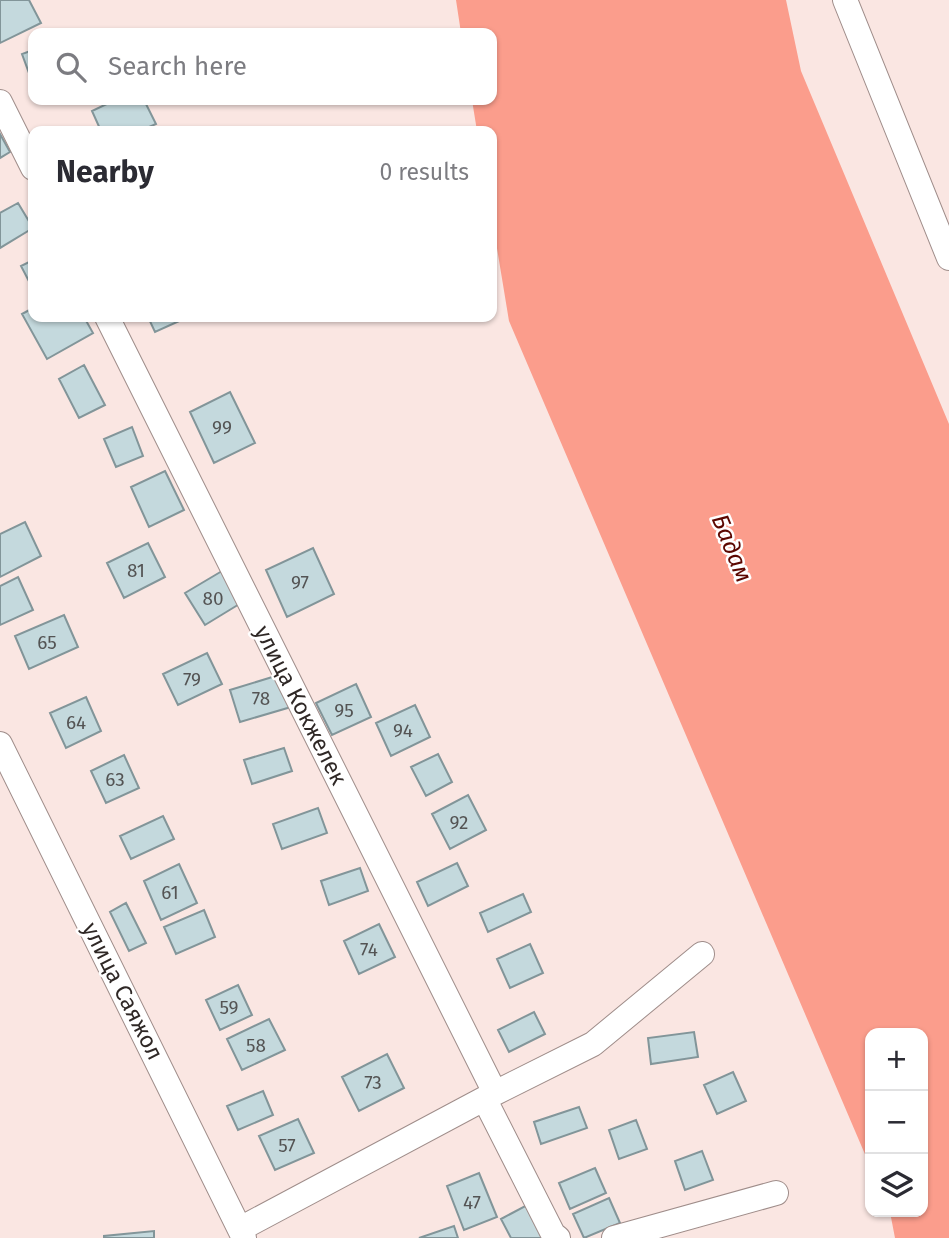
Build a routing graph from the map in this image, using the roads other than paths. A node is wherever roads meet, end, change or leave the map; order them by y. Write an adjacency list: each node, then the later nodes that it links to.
1 (845, 0): 4 (street)
2 (0, 102): 3 (street)
3 (28, 158)
4 (949, 258)
5 (109, 322): 8 (street, улица Кокжелек)
6 (0, 744): 10 (street, улица Саяжол)
7 (702, 954): 8 (street)
8 (490, 1096): 10 (street); 11 (street, улица Кокжелек)
9 (776, 1192): 12 (street)
10 (242, 1233)
11 (558, 1238)
12 (614, 1238)

